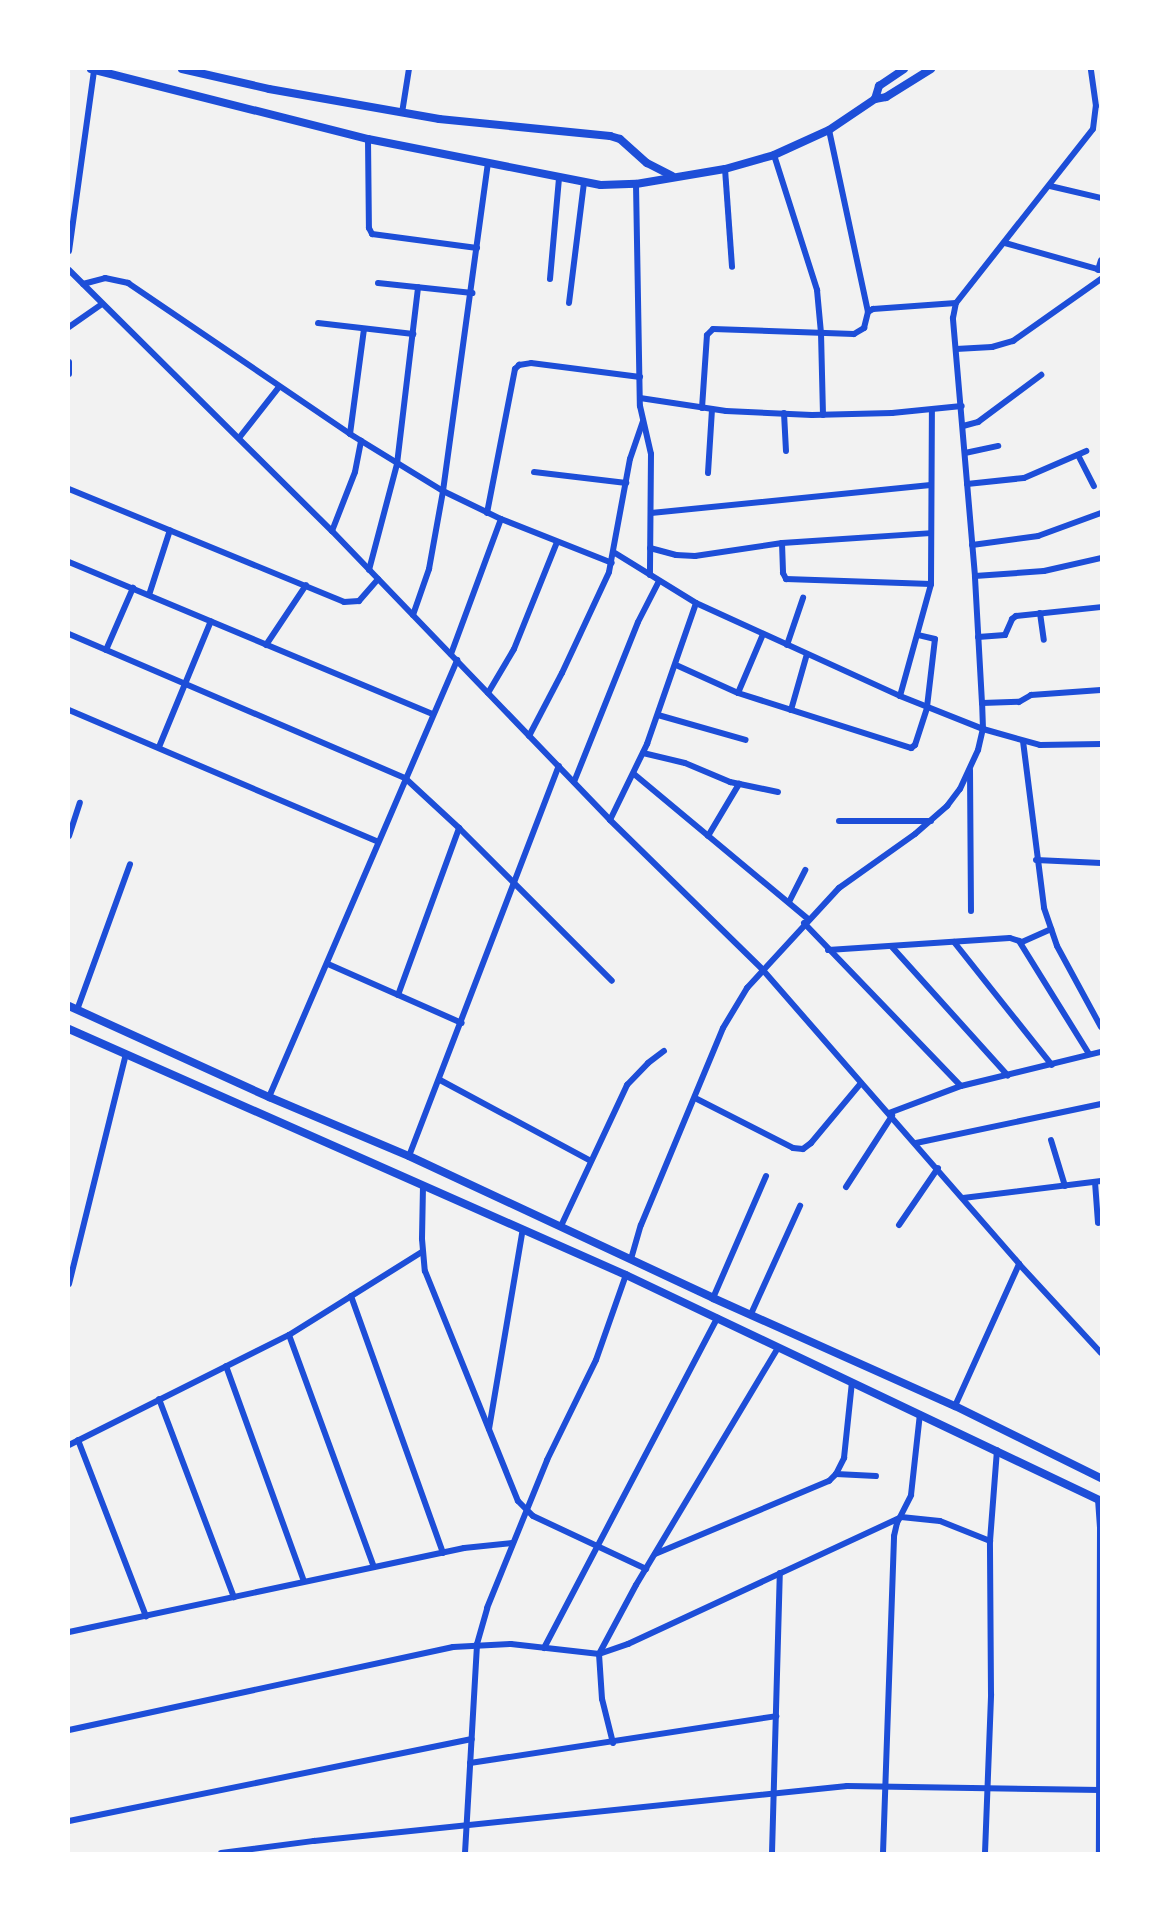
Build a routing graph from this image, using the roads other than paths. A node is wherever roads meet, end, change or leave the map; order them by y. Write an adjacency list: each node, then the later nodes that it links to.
1 (92, 69): 12 (main road); 24 (street)
2 (182, 69): 9 (main road)
3 (409, 69): 9 (street)
4 (904, 69): 8 (main road)
5 (931, 69): 8 (main road)
6 (1092, 72): 7 (street); 10 (street)
7 (1101, 76)
8 (875, 99): 11 (main road)
9 (402, 113): 16 (main road)
10 (1098, 117): 20 (street)
11 (829, 130): 13 (main road); 38 (street)
12 (368, 139): 14 (main road); 23 (street)
13 (774, 155): 15 (main road); 42 (street)
14 (488, 164): 17 (main road); 23 (street)
15 (725, 169): 16 (main road); 26 (street)
16 (672, 176): 19 (main road)
17 (559, 178): 18 (main road); 29 (street)
18 (584, 183): 19 (main road); 35 (street)
19 (636, 184): 48 (street)
20 (1050, 186): 21 (street); 22 (street)
21 (1101, 198)
22 (1005, 243): 28 (street); 36 (street)
23 (477, 249): 34 (street)
24 (69, 251)
25 (1101, 260): 28 (street)
26 (732, 267)
27 (69, 270): 32 (street)
28 (1100, 270)
29 (550, 279)
30 (1101, 279): 44 (street)
31 (378, 283): 33 (street)
32 (83, 284): 37 (street); 49 (street)
33 (418, 287): 34 (street); 43 (street)
34 (472, 293): 75 (street)
35 (569, 303)
36 (956, 303): 38 (street); 44 (street)
37 (102, 304): 40 (street); 60 (street)
38 (868, 312): 42 (street)
39 (318, 323): 41 (street)
40 (69, 327)
41 (364, 328): 43 (street); 59 (street)
42 (821, 333): 52 (street); 56 (street)
43 (413, 334): 67 (street)
44 (956, 349): 51 (street)
45 (69, 362): 46 (street)
46 (69, 374)
47 (1041, 375): 58 (street)
48 (640, 377): 50 (street); 76 (street)
49 (279, 387): 59 (street); 60 (street)
50 (640, 398): 52 (street); 57 (street)
51 (962, 406): 54 (street); 58 (street)
52 (702, 408): 53 (street)
53 (712, 409): 55 (street); 69 (street)
54 (932, 410): 56 (street); 72 (street)
55 (784, 413): 56 (street); 63 (street)
56 (823, 415)
57 (643, 421): 70 (street); 77 (street)
58 (963, 426): 65 (street)
59 (350, 434): 61 (street)
60 (239, 438): 81 (street)
61 (361, 441): 67 (street); 81 (street)
62 (998, 446): 65 (street)
63 (786, 451)
64 (1086, 451): 66 (street)
65 (965, 453): 71 (street)
66 (1078, 455): 71 (street); 73 (street)
67 (397, 464): 75 (street); 91 (street)
68 (534, 472): 70 (street)
69 (708, 473)
70 (626, 483): 87 (street)
71 (967, 484): 85 (street)
72 (931, 485): 77 (street); 82 (street)
73 (1094, 486)
74 (69, 489): 80 (street)
75 (443, 491): 76 (street); 104 (street)
76 (487, 513): 79 (street)
77 (651, 513): 86 (street)
78 (1101, 513): 85 (street)
79 (501, 519): 83 (street); 114 (street)
80 (170, 530): 97 (street); 99 (street)
81 (332, 531): 91 (street)
82 (931, 533): 84 (street); 96 (street)
83 (557, 542): 90 (street); 120 (street)
84 (782, 543): 86 (street); 96 (street)
85 (972, 545): 93 (street)
86 (650, 548): 92 (street)
87 (615, 553): 90 (street); 92 (street)
88 (1101, 558): 93 (street)
89 (69, 562): 98 (street)
90 (612, 563): 130 (street)
91 (369, 570): 94 (street)
92 (650, 575): 95 (street)
93 (975, 576): 109 (street)
94 (378, 579): 97 (street); 104 (street)
95 (659, 580): 101 (street); 140 (street)
96 (931, 584): 108 (street)
97 (306, 585): 111 (street)
98 (133, 588): 99 (street); 113 (street)
99 (149, 595): 105 (street)
100 (803, 598): 112 (street)
101 (696, 603): 107 (street); 117 (street)
102 (1101, 607): 103 (street)
103 (1040, 613): 109 (street); 110 (street)
104 (413, 615): 114 (street)
105 (211, 621): 111 (street); 118 (street)
106 (69, 634): 113 (street)
107 (763, 634): 112 (street); 121 (street)
108 (917, 635): 122 (street); 124 (street)
109 (978, 636): 123 (street)
110 (1044, 640)
111 (266, 645): 127 (street)
112 (787, 645): 115 (street)
113 (106, 650): 118 (street)
114 (451, 654): 116 (street)
115 (807, 654): 122 (street); 126 (street)
116 (457, 660): 120 (street); 127 (street)
117 (676, 665): 121 (street); 128 (street)
118 (185, 685): 134 (street); 139 (street)
119 (1101, 690): 123 (street)
120 (488, 693): 130 (street)
121 (738, 693): 126 (street)
122 (900, 696): 124 (street)
123 (982, 703): 129 (street)
124 (927, 707): 126 (street); 129 (street)
125 (69, 710): 134 (street)
126 (791, 710)
127 (433, 714): 139 (street)
128 (658, 715): 131 (street); 135 (street)
129 (983, 729): 132 (street); 137 (street)
130 (529, 736): 136 (street)
131 (746, 740)
132 (1023, 741): 133 (street); 151 (street)
133 (1101, 744)
134 (159, 747): 150 (street)
135 (643, 753): 138 (street); 141 (street)
136 (559, 766): 140 (street); 155 (street)
137 (970, 770): 146 (street); 157 (street)
138 (634, 774): 144 (street); 149 (street)
139 (405, 778): 147 (street); 150 (street)
140 (574, 782): 144 (street)
141 (739, 784): 142 (street); 149 (street)
142 (778, 792)
143 (80, 803): 148 (street)
144 (610, 820): 165 (street)
145 (839, 820): 146 (street)
146 (932, 821): 158 (street)
147 (459, 828): 155 (street); 167 (street)
148 (69, 836)
149 (708, 836): 156 (street)
150 (378, 842): 164 (street)
151 (1036, 860): 152 (street); 159 (street)
152 (1101, 863)
153 (130, 864): 168 (street)
154 (805, 870): 156 (street)
155 (512, 884): 166 (street); 169 (street)
156 (789, 902): 158 (street)
157 (971, 911)
158 (806, 921): 163 (street); 165 (street)
159 (1051, 929): 160 (street); 170 (street)
160 (1019, 941): 161 (street); 175 (street)
161 (954, 942): 162 (street); 176 (street)
162 (892, 947): 163 (street); 177 (street)
163 (828, 950): 180 (street)
164 (328, 964): 167 (street); 181 (street)
165 (762, 969): 179 (street); 182 (street)
166 (612, 981)
167 (398, 995): 169 (street)
168 (73, 1008): 181 (street)
169 (462, 1023): 178 (street)
170 (1101, 1027)
171 (69, 1029): 174 (street)
172 (664, 1051): 188 (street)
173 (1101, 1052): 175 (street)
174 (126, 1054): 192 (street); 202 (street)
175 (1089, 1054): 176 (street)
176 (1052, 1065): 177 (street)
177 (1008, 1076): 180 (street)
178 (440, 1080): 187 (street); 188 (street)
179 (861, 1083): 182 (street); 184 (street)
180 (961, 1086): 184 (street)
181 (269, 1096): 187 (street)
182 (695, 1098): 204 (street)
183 (1101, 1104): 186 (street)
184 (891, 1115): 186 (street); 194 (street)
185 (1051, 1140): 193 (street)
186 (916, 1143): 189 (street)
187 (410, 1156): 199 (street)
188 (591, 1161): 199 (street)
189 (938, 1168): 195 (street); 198 (street)
190 (766, 1176): 209 (street)
191 (1098, 1182): 193 (street); 197 (street)
192 (423, 1186): 200 (street); 203 (street)
193 (1065, 1186): 195 (street)
194 (846, 1187)
195 (963, 1198): 205 (street)
196 (800, 1206): 210 (street)
197 (1098, 1223)
198 (899, 1225)
199 (561, 1226): 204 (street)
200 (523, 1229): 206 (street); 220 (street)
201 (69, 1241): 202 (street)
202 (79, 1245): 207 (street)
203 (422, 1252): 208 (street); 220 (street)
204 (631, 1259): 209 (street)
205 (1019, 1264): 214 (street); 218 (street)
206 (626, 1275): 211 (street); 228 (street)
207 (69, 1284)
208 (351, 1296): 212 (street); 233 (street)
209 (712, 1298): 210 (street)
210 (751, 1314): 218 (street)
211 (717, 1318): 213 (street); 232 (street)
212 (290, 1335): 215 (street); 235 (street)
213 (778, 1348): 216 (street); 234 (street)
214 (1101, 1353)
215 (226, 1366): 217 (street); 238 (street)
216 (852, 1382): 219 (street); 224 (street)
217 (159, 1399): 221 (street); 239 (street)
218 (955, 1406): 226 (street)
219 (920, 1414): 223 (street); 229 (street)
220 (489, 1431): 228 (street)
221 (78, 1440): 222 (street); 240 (street)
222 (69, 1445)
223 (997, 1450): 227 (street); 230 (street)
224 (836, 1474): 225 (street); 234 (street)
225 (876, 1476)
226 (1101, 1478)
227 (1099, 1500): 252 (street)
228 (526, 1511): 231 (street); 232 (street)
229 (901, 1517): 230 (street); 237 (street); 250 (street)
230 (990, 1541): 251 (street)
231 (512, 1543): 233 (street); 242 (street)
232 (596, 1545): 236 (street); 243 (street)
233 (443, 1553): 235 (street)
234 (655, 1555): 236 (street)
235 (374, 1567): 238 (street)
236 (646, 1569): 244 (street)
237 (780, 1573): 244 (street); 245 (street)
238 (304, 1581): 239 (street)
239 (234, 1597): 240 (street)
240 (146, 1616): 241 (street)
241 (69, 1632)
242 (477, 1644): 243 (street); 246 (street); 247 (street)
243 (544, 1648): 244 (street)
244 (599, 1654): 248 (street)
245 (776, 1716): 248 (street); 253 (street)
246 (69, 1730)
247 (472, 1739): 249 (street); 254 (street)
248 (613, 1743): 249 (street)
249 (470, 1762): 255 (street)
250 (885, 1786): 251 (street); 253 (street); 259 (street)
251 (987, 1788): 252 (street); 260 (street)
252 (1100, 1790): 261 (street)
253 (774, 1794): 255 (street); 258 (street)
254 (69, 1821)
255 (467, 1826): 256 (street); 257 (street)
256 (221, 1853)
257 (465, 1853)
258 (772, 1853)
259 (883, 1853)
260 (985, 1853)
261 (1100, 1853)

